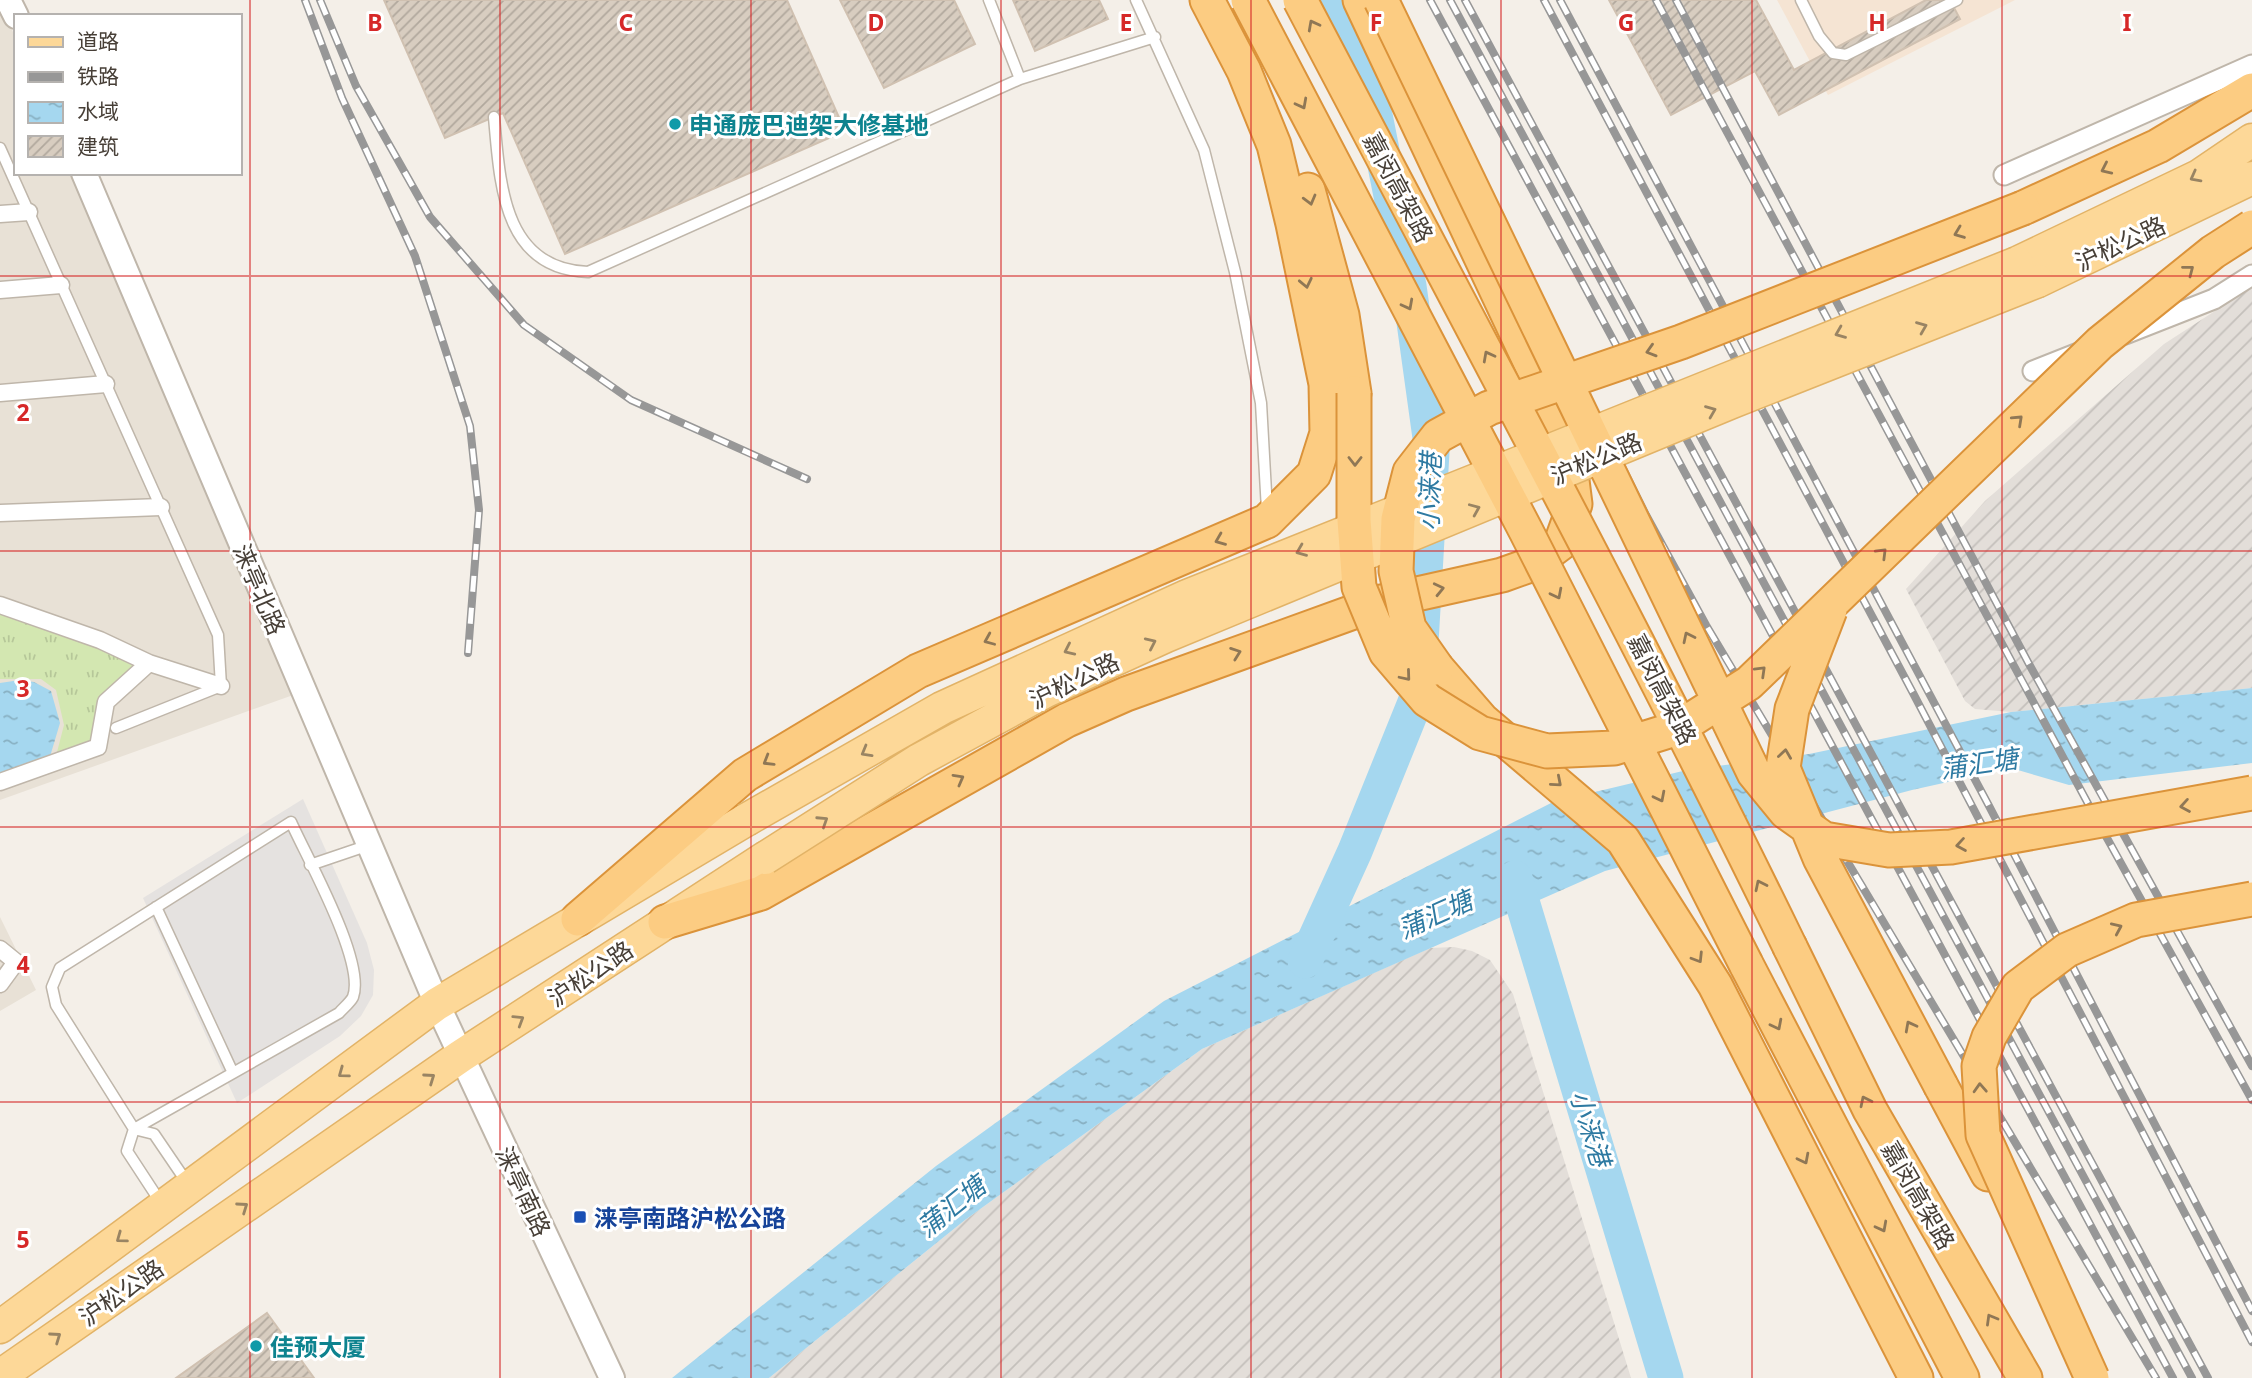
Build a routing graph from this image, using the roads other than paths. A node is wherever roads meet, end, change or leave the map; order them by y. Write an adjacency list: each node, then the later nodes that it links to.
1 (989, 0): 13 (lane)
2 (1136, 0): 11 (lane)
3 (1207, 0): 32 (highway, one-way to 32)
4 (1231, 0): 33 (highway, one-way to 33, bridge)
5 (1248, 0): 58 (highway, 嘉闵高架路, one-way to 58, bridge)
6 (1300, 0): 59 (highway, 嘉闵高架路, one-way to 6, bridge)
7 (1360, 0): 45 (highway, one-way to 7)
8 (1381, 0): 39 (highway, one-way to 8, bridge)
9 (1801, 0): 10 (lane)
10 (1957, 0)
11 (1155, 37): 13 (lane); 32 (lane)
12 (2252, 65): 19 (street)
13 (1020, 79): 15 (lane)
14 (2252, 90): 57 (highway, one-way to 57, bridge)
15 (494, 117)
16 (2252, 140): 44 (main road, 沪松公路, one-way to 44, bridge)
17 (0, 148): 21 (lane)
18 (84, 175): 40 (street, 涞亭北路)
19 (2004, 175)
20 (2252, 178): 45 (main road, 沪松公路, one-way to 20, bridge)
21 (29, 212): 22 (street); 25 (lane)
22 (0, 214)
23 (2252, 228): 33 (highway, one-way to 23, bridge)
24 (2252, 275): 27 (street)
25 (61, 285): 26 (street); 28 (lane)
26 (0, 290)
27 (2034, 371)
28 (106, 384): 29 (street); 30 (lane)
29 (0, 393)
30 (161, 507): 31 (street); 36 (lane)
31 (0, 513)
32 (1267, 521): 44 (highway, one-way to 44)
33 (1834, 601): 60 (highway, one-way to 33, bridge)
34 (0, 606): 35 (street)
35 (149, 663): 36 (street); 38 (street)
36 (221, 686): 37 (lane)
37 (116, 728)
38 (0, 782)
39 (2252, 793)
40 (369, 845): 41 (lane); 48 (street, 涞亭北路)
41 (310, 865): 43 (lane); 50 (lane)
42 (2252, 899): 60 (highway, one-way to 42, bridge)
43 (156, 907): 50 (lane); 51 (lane)
44 (578, 919): 48 (main road, 沪松公路)
45 (665, 922): 49 (main road, 沪松公路, one-way to 45)
46 (0, 949): 47 (street)
47 (0, 984)
48 (437, 1004): 49 (street, 涞亭南路); 52 (main road, 沪松公路, one-way to 52)
49 (461, 1056): 55 (main road, 沪松公路, one-way to 49); 56 (street, 涞亭南路)
50 (233, 1073): 51 (lane)
51 (134, 1129): 52 (lane); 53 (lane)
52 (190, 1187): 53 (main road, 沪松公路)
53 (163, 1206): 54 (main road, 沪松公路, one-way to 54)
54 (0, 1327)
55 (0, 1376)
56 (611, 1376)
57 (1916, 1378)
58 (1962, 1378)
59 (2025, 1378)
60 (2094, 1378)

